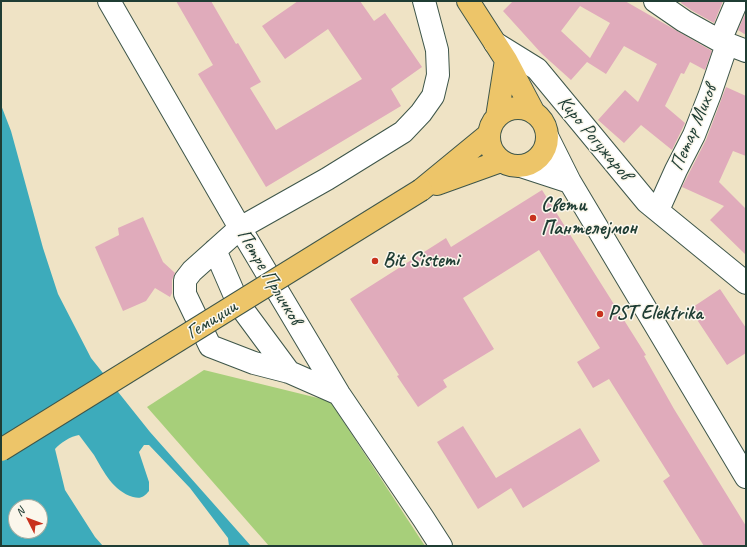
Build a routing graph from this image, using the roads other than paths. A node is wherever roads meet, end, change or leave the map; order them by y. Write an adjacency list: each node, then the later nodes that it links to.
1 (109, 1): 15 (street, Петре Прличков)
2 (424, 1): 15 (street)
3 (468, 1): 7 (main road)
4 (655, 1): 6 (street)
5 (737, 1): 6 (street, Петар Михов)
6 (731, 46): 14 (street, Петар Михов)
7 (500, 52): 8 (main road); 9 (main road); 14 (street, Киро Рогужаров)
8 (534, 113): 9 (main road); 10 (main road)
9 (492, 126): 11 (main road); 13 (main road)
10 (547, 136): 11 (main road); 12 (street)
11 (511, 164): 12 (street); 13 (main road)
12 (570, 182): 21 (street)
13 (422, 190): 20 (main road, Гемиџии, bridge)
14 (658, 210): 17 (street, Киро Рогужаров)
15 (240, 228): 16 (street); 19 (street, Петре Прличков)
16 (215, 250): 18 (street); 18 (street)
17 (746, 283)
18 (289, 372): 19 (street)
19 (339, 394): 22 (street, Петре Прличков)
20 (1, 450)
21 (746, 477)
22 (441, 546)

